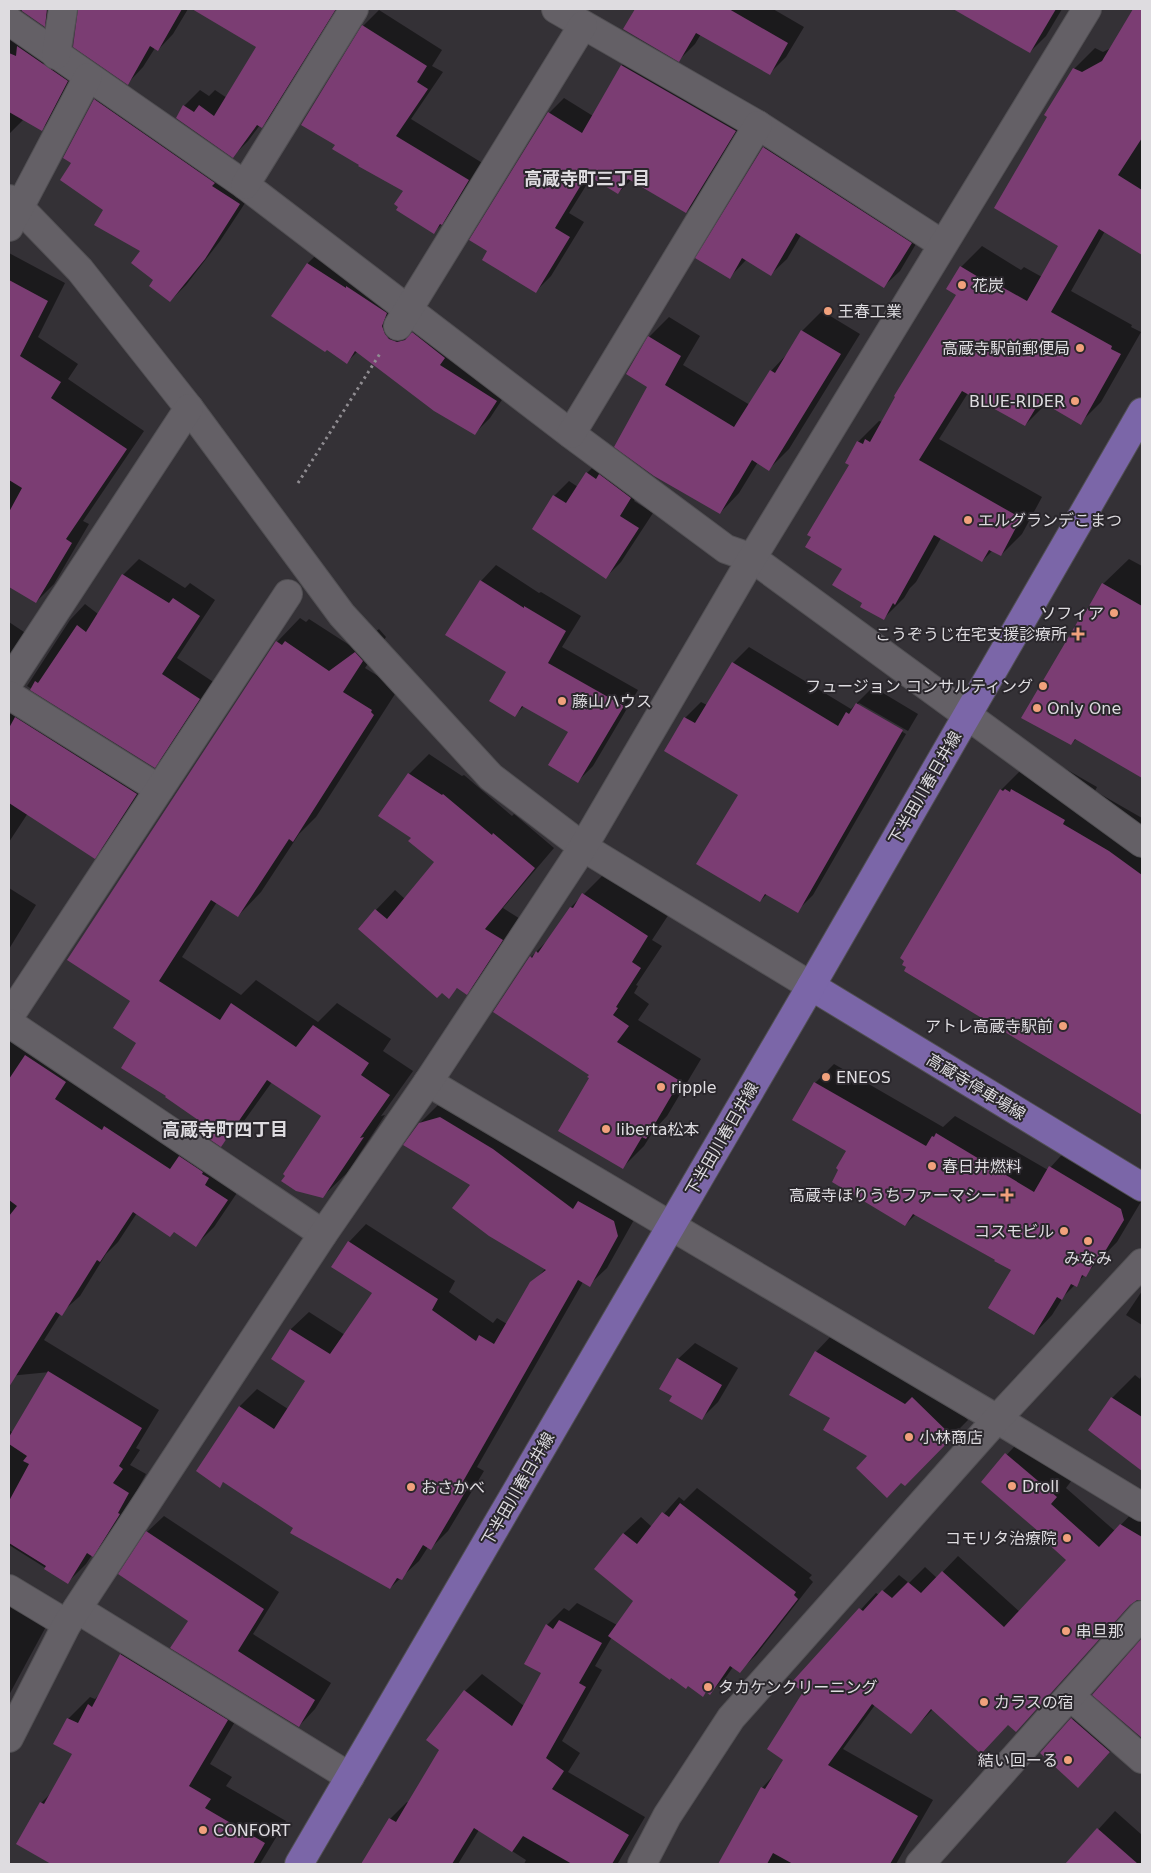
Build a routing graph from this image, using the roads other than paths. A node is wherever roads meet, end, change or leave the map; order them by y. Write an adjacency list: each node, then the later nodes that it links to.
1 (63, 9): 6 (street)
2 (354, 9): 9 (street)
3 (1087, 9): 11 (street)
4 (573, 16): 8 (street); 12 (street)
5 (9, 21): 6 (street)
6 (56, 55): 7 (street)
7 (88, 77): 9 (street); 10 (street)
8 (758, 125): 11 (street); 15 (street)
9 (245, 185): 12 (street)
10 (12, 211): 13 (street)
11 (942, 244): 16 (street)
12 (403, 318): 15 (street)
13 (189, 408): 18 (street); 23 (street)
14 (1142, 412): 20 (main road, 下半田川春日井線)
15 (571, 434): 16 (street)
16 (752, 558): 20 (street); 23 (street)
17 (288, 594): 21 (street)
18 (9, 682)
19 (9, 694): 21 (street)
20 (967, 716): 22 (street); 24 (main road, 下半田川春日井線)
21 (159, 789): 25 (street)
22 (1142, 842)
23 (584, 847): 24 (street); 27 (street)
24 (811, 986): 28 (main road, 高蔵寺停車場線); 29 (main road, 下半田川春日井線)
25 (9, 1017)
26 (9, 1023): 30 (street)
27 (428, 1082): 29 (street); 30 (street)
28 (1142, 1187)
29 (671, 1226): 32 (street); 40 (main road, 下半田川春日井線)
30 (323, 1234): 36 (street)
31 (1142, 1262): 32 (street)
32 (997, 1419): 33 (street); 42 (street)
33 (1142, 1507)
34 (9, 1589): 36 (street)
35 (1142, 1615): 37 (street)
36 (72, 1617): 38 (street); 40 (street)
37 (1070, 1696): 39 (street); 43 (street)
38 (9, 1738)
39 (1142, 1759)
40 (350, 1777): 41 (main road, 下半田川春日井線)
41 (299, 1864)
42 (642, 1864)
43 (920, 1864)

